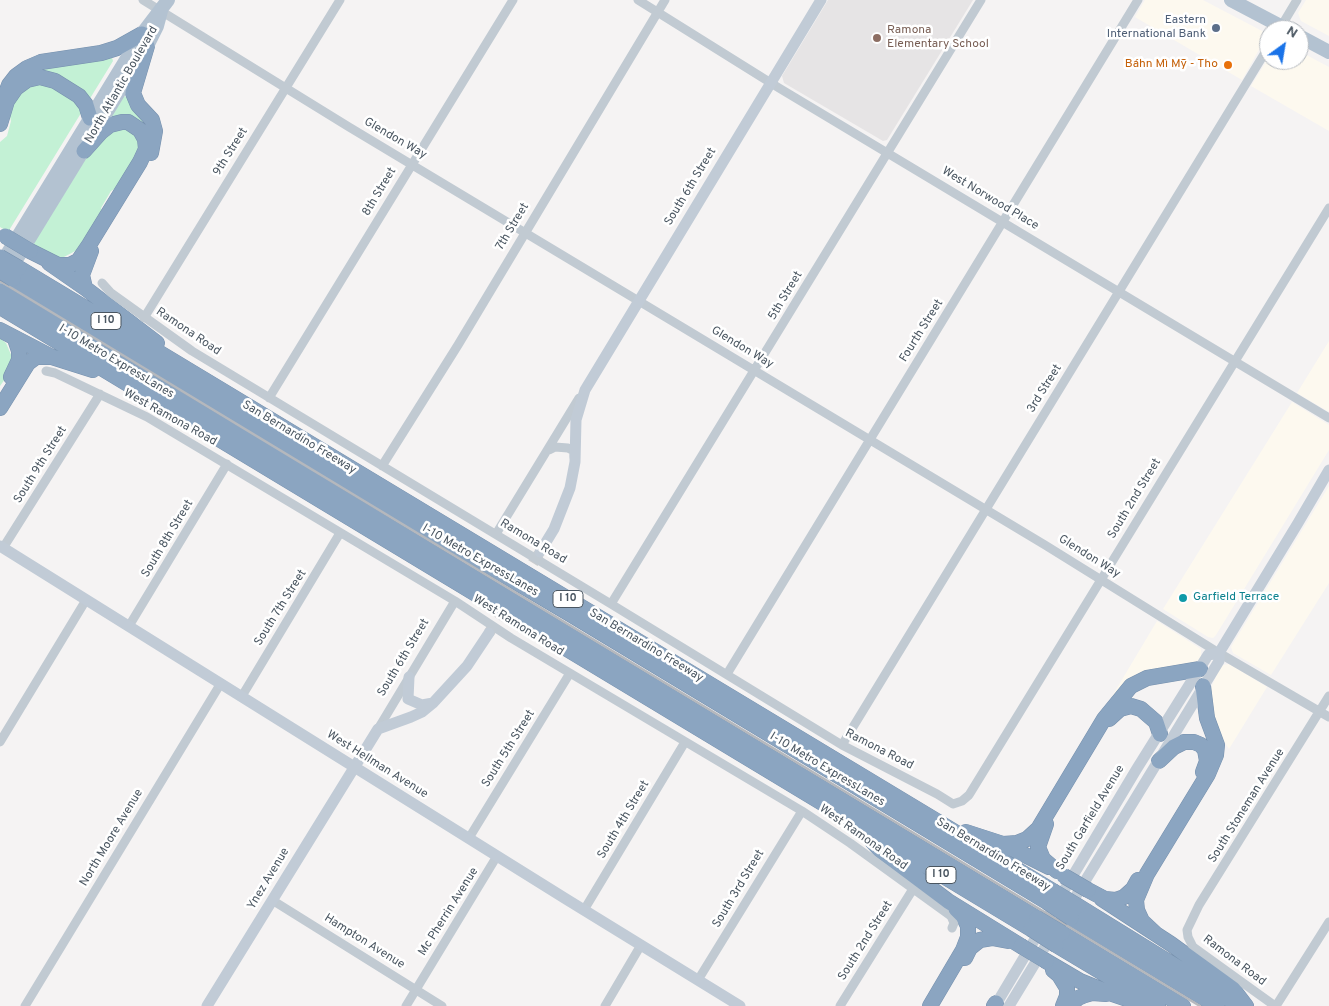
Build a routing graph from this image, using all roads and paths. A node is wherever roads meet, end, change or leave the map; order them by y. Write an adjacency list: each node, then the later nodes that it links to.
1 (143, 0): 11 (street, Glendon Way)
2 (340, 0): 20 (street, 9th Street)
3 (513, 0): 26 (street, 8th Street)
4 (638, 0): 12 (street, West Norwood Place)
5 (666, 0): 12 (street, 7th Street)
6 (821, 0): 19 (street, South 6th Street)
7 (981, 0): 25 (street, 5th Street)
8 (1138, 0): 28 (street, Fourth Street)
9 (1231, 0): 13 (main road)
10 (1297, 0): 14 (street)
11 (164, 5): 15 (main road, North Atlantic Boulevard); 20 (street, Glendon Way)
12 (658, 12): 19 (street, West Norwood Place); 29 (street, 7th Street)
13 (1267, 20)
14 (1287, 20)
15 (145, 40): 21 (highway); 22 (main road, North Atlantic Boulevard); 24 (main road, North Atlantic Boulevard); 36 (highway)
16 (1309, 41): 17 (main road)
17 (1329, 52)
18 (1259, 62): 37 (street, 3rd Street)
19 (771, 82): 25 (street, West Norwood Place); 38 (street, South 6th Street)
20 (286, 87): 26 (street, Glendon Way); 39 (street, 9th Street)
21 (0, 109)
22 (90, 118): 23 (highway); 33 (main road, North Atlantic Boulevard)
23 (0, 124)
24 (84, 151): 31 (highway); 35 (main road, North Atlantic Boulevard)
25 (887, 152): 28 (street, West Norwood Place); 44 (street, 5th Street)
26 (413, 164): 29 (street, Glendon Way); 51 (street, 8th Street)
27 (1329, 208): 43 (street, South 2nd Street)
28 (1004, 222): 37 (street, West Norwood Place); 54 (street, Fourth Street)
29 (525, 231): 38 (street, Glendon Way); 58 (street, 7th Street)
30 (3, 234): 31 (highway, bridge)
31 (34, 253): 36 (highway)
32 (0, 256): 35 (highway, San Bernardino Freeway / I 10, bridge)
33 (0, 266)
34 (102, 283): 39 (street, Ramona Road)
35 (5, 285): 46 (highway, San Bernardino Freeway / I 10); 47 (highway, San Bernardino Freeway / I 10); 100 (highway, I-10 Metro ExpressLanes); 106 (highway, I-10 Metro ExpressLanes)
36 (85, 288): 46 (highway)
37 (1119, 291): 43 (street, West Norwood Place); 60 (street, 3rd Street)
38 (639, 300): 44 (street, Glendon Way); 48 (street, South 6th Street)
39 (144, 318): 51 (street, Ramona Road)
40 (0, 330): 41 (highway)
41 (15, 339): 42 (highway); 50 (highway)
42 (52, 357): 47 (highway); 52 (highway)
43 (1235, 361): 53 (street, West Norwood Place); 65 (street, South 2nd Street)
44 (755, 370): 54 (street, Glendon Way); 68 (street, 5th Street)
45 (46, 371): 49 (street, West Ramona Road)
46 (192, 373): 93 (highway, San Bernardino Freeway / I 10)
47 (114, 376): 92 (highway, San Bernardino Freeway / I 10)
48 (585, 390): 55 (street, South 6th Street); 56 (street, South 6th Street)
49 (100, 394): 57 (street, West Ramona Road); 63 (street, South 9th Street)
50 (0, 395)
51 (269, 398): 58 (street, Ramona Road)
52 (0, 408)
53 (1329, 418)
54 (870, 441): 60 (street, Glendon Way); 74 (street, Fourth Street)
55 (549, 450): 56 (street); 62 (street, South 6th Street)
56 (575, 462): 64 (street, South 6th Street)
57 (227, 464): 61 (street, West Ramona Road); 69 (street, South 8th Street)
58 (382, 466): 62 (street, Ramona Road)
59 (1329, 470): 71 (street, South Garfield Avenue)
60 (985, 510): 65 (street, Glendon Way); 87 (street, 3rd Street)
61 (340, 533): 67 (street, West Ramona Road); 78 (street, South 7th Street)
62 (496, 534): 68 (street, Ramona Road)
63 (2, 547): 66 (street, West Hellman Avenue)
64 (540, 552)
65 (1101, 580): 71 (street, Glendon Way); 90 (street, South 2nd Street)
66 (86, 600): 69 (street, West Hellman Avenue); 85 (street)
67 (454, 601): 73 (street, West Ramona Road); 75 (street, South 6th Street)
68 (611, 604): 74 (street, Ramona Road)
69 (129, 626): 76 (street, West Hellman Avenue)
70 (489, 633): 80 (street)
71 (1219, 653): 72 (street, South Garfield Avenue); 77 (street, South Garfield Avenue); 81 (street, Glendon Way)
72 (1200, 669): 84 (street, South Garfield Avenue); 95 (highway)
73 (570, 673): 86 (street, West Ramona Road); 94 (street, South 5th Street)
74 (727, 674): 87 (street, Ramona Road)
75 (409, 677): 80 (street); 83 (street, South 6th Street)
76 (221, 683): 78 (street, West Hellman Avenue); 118 (street, North Moore Avenue)
77 (1203, 686): 88 (street, South Garfield Avenue); 109 (highway)
78 (242, 696): 89 (street, West Hellman Avenue)
79 (1329, 696): 81 (street, South Stoneman Avenue)
80 (432, 703): 83 (street)
81 (1319, 713): 82 (street, Glendon Way); 108 (street, South Stoneman Avenue)
82 (1329, 717)
83 (378, 729): 89 (street, South 6th Street)
84 (1160, 734): 97 (highway); 117 (street, South Garfield Avenue)
85 (0, 742)
86 (685, 742): 91 (street, West Ramona Road); 103 (street, South 4th Street)
87 (842, 745): 90 (street, Ramona Road)
88 (1159, 761): 99 (highway); 117 (street, South Garfield Avenue)
89 (353, 767): 94 (street, West Hellman Avenue); 101 (street, Ynez Avenue)
90 (962, 801)
91 (802, 811): 98 (street, West Ramona Road); 114 (street, South 3rd Street)
92 (851, 821): 102 (highway); 106 (highway, San Bernardino Freeway / I 10)
93 (944, 825): 95 (highway); 100 (highway, San Bernardino Freeway / I 10)
94 (469, 838): 96 (street, West Hellman Avenue)
95 (1002, 844): 97 (highway)
96 (497, 856): 103 (street, West Hellman Avenue); 115 (street, Mc Pherrin Avenue)
97 (1060, 874): 99 (highway, bridge)
98 (913, 889): 107 (street, West Ramona Road); 124 (street, South 2nd Street)
99 (1088, 890): 109 (highway)
100 (1050, 897): 104 (highway, I-10 Metro ExpressLanes, bridge)
101 (272, 900): 115 (street, Hampton Avenue); 119 (street, Ynez Avenue)
102 (948, 901): 111 (highway); 125 (highway)
103 (584, 910): 112 (street, West Hellman Avenue)
104 (1075, 912): 132 (highway, I-10 Metro ExpressLanes); 133 (highway)
105 (1329, 922): 135 (street)
106 (1034, 924): 110 (highway, San Bernardino Freeway / I 10, bridge)
107 (952, 928)
108 (1187, 930): 135 (street, Ramona Road)
109 (1157, 935): 134 (highway)
110 (1059, 939): 130 (highway, San Bernardino Freeway / I 10); 131 (highway)
111 (1018, 944): 113 (highway, bridge); 126 (highway)
112 (641, 945): 114 (street, West Hellman Avenue); 122 (street)
113 (1046, 961): 116 (highway); 127 (highway)
114 (698, 980): 123 (street, West Hellman Avenue)
115 (415, 989): 120 (street, Mc Pherrin Avenue); 121 (street, Hampton Avenue)
116 (1112, 994): 128 (highway); 129 (highway)
117 (998, 1005)
118 (25, 1006)
119 (207, 1006)
120 (406, 1006)
121 (442, 1006)
122 (605, 1006)
123 (740, 1006)
124 (840, 1006)
125 (930, 1006)
126 (935, 1006)
127 (1063, 1006)
128 (1069, 1006)
129 (1149, 1006)
130 (1158, 1006)
131 (1183, 1006)
132 (1217, 1006)
133 (1240, 1006)
134 (1246, 1006)
135 (1276, 1006)

